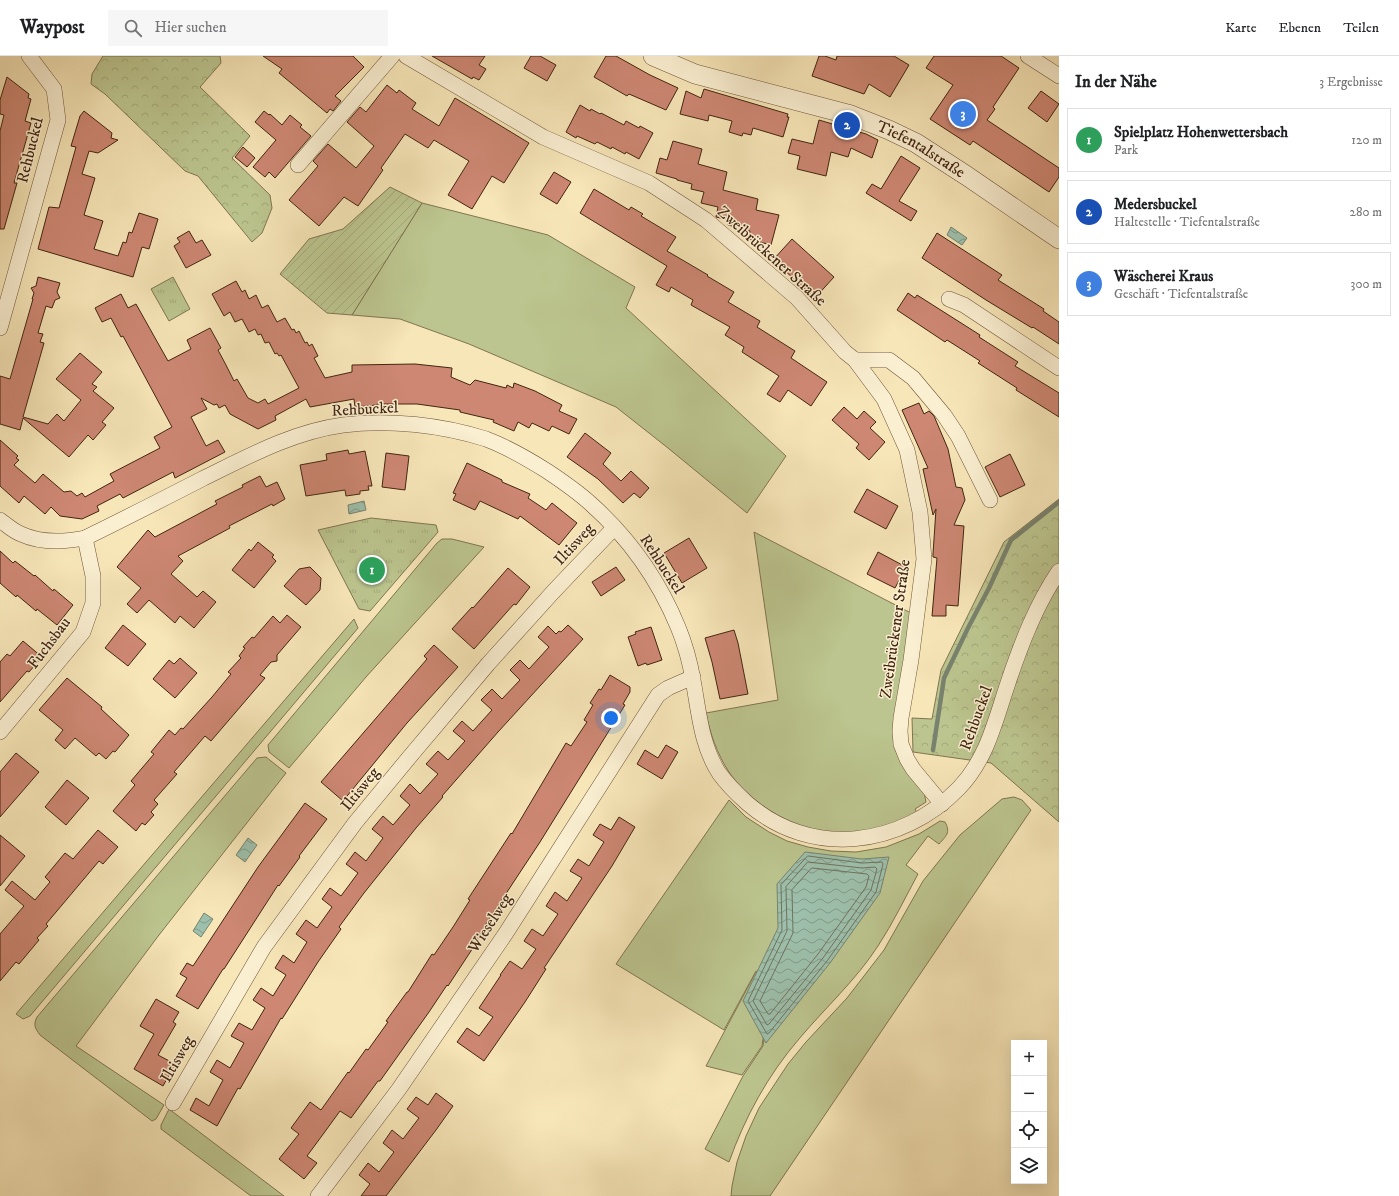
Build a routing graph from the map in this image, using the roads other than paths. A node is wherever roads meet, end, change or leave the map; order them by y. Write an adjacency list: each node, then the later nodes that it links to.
1 (29, 56): 10 (street, Rehbuckel)
2 (392, 56): 7 (street)
3 (406, 56): 11 (street, Zweibrückener Straße)
4 (653, 56): 8 (street, Tiefentalstraße)
5 (1028, 56): 6 (street)
6 (1059, 76)
7 (298, 166)
8 (1059, 239)
9 (949, 299): 12 (street)
10 (0, 328)
11 (855, 360): 13 (street); 20 (street, Zweibrückener Straße)
12 (1059, 368)
13 (990, 500)
14 (0, 520): 16 (street, Rehbuckel)
15 (614, 528): 16 (street, Rehbuckel); 18 (street, Rehbuckel); 21 (street, Iltisweg)
16 (85, 538): 19 (street, Fuchsbau)
17 (1059, 571): 20 (street, Rehbuckel)
18 (693, 677): 20 (street, Rehbuckel); 22 (street, Wieselweg)
19 (0, 732)
20 (942, 804)
21 (173, 1102)
22 (318, 1196)

